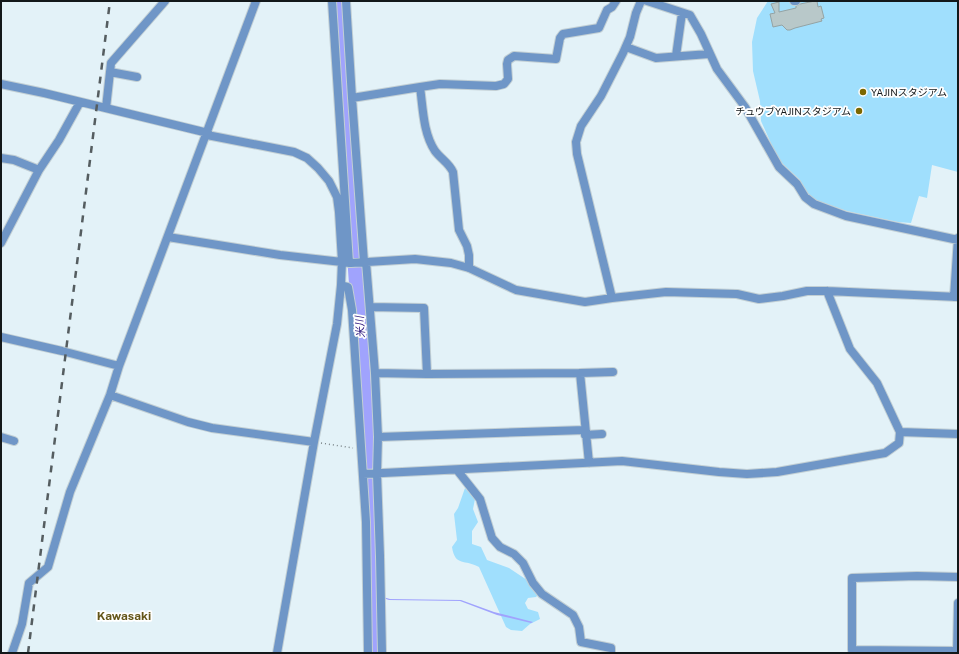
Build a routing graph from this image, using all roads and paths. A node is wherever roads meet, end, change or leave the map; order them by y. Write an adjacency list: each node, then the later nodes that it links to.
1 (165, 1): 12 (street)
2 (256, 1): 19 (street)
3 (332, 1): 25 (street)
4 (346, 1): 16 (street)
5 (616, 1): 15 (street)
6 (641, 1): 9 (street)
7 (647, 1): 8 (street)
8 (682, 13): 10 (street); 11 (street)
9 (626, 47): 11 (street); 31 (street)
10 (710, 54): 11 (street); 23 (street)
11 (676, 56)
12 (110, 72): 13 (street); 18 (street)
13 (137, 77)
14 (1, 84): 17 (street)
15 (420, 87): 16 (street); 27 (street)
16 (352, 98): 26 (street)
17 (80, 102): 18 (street); 21 (street)
18 (106, 108): 19 (street)
19 (207, 134): 22 (street); 25 (street)
20 (1, 158): 21 (street)
21 (39, 170): 24 (street)
22 (168, 237): 25 (street); 34 (street)
23 (958, 239): 30 (street)
24 (1, 242)
25 (347, 262): 26 (street); 28 (street)
26 (364, 262): 27 (street); 32 (street)
27 (469, 268): 31 (street)
28 (341, 285): 47 (street); 48 (street)
29 (827, 291): 30 (street); 31 (street); 41 (street)
30 (956, 297)
31 (612, 298)
32 (370, 307): 36 (street); 38 (street)
33 (1, 337): 34 (street)
34 (119, 366): 39 (street)
35 (612, 372): 37 (street)
36 (375, 373): 38 (street); 45 (street)
37 (580, 373): 38 (street); 40 (street)
38 (427, 374)
39 (110, 395): 47 (street); 57 (street)
40 (585, 432): 42 (street); 45 (street); 49 (street)
41 (900, 432): 43 (street); 49 (street)
42 (602, 434)
43 (958, 434)
44 (1, 437): 46 (street)
45 (378, 438): 52 (street)
46 (14, 440)
47 (314, 442): 48 (path); 58 (street)
48 (360, 449): 51 (street)
49 (589, 463): 50 (street)
50 (458, 470): 52 (street); 61 (street)
51 (363, 474): 52 (street); 59 (street)
52 (377, 474): 60 (street)
53 (958, 577): 55 (street)
54 (958, 603): 56 (street)
55 (920, 652): 56 (street)
56 (957, 652)
57 (12, 653)
58 (277, 653)
59 (368, 653)
60 (382, 653)
61 (612, 653)

